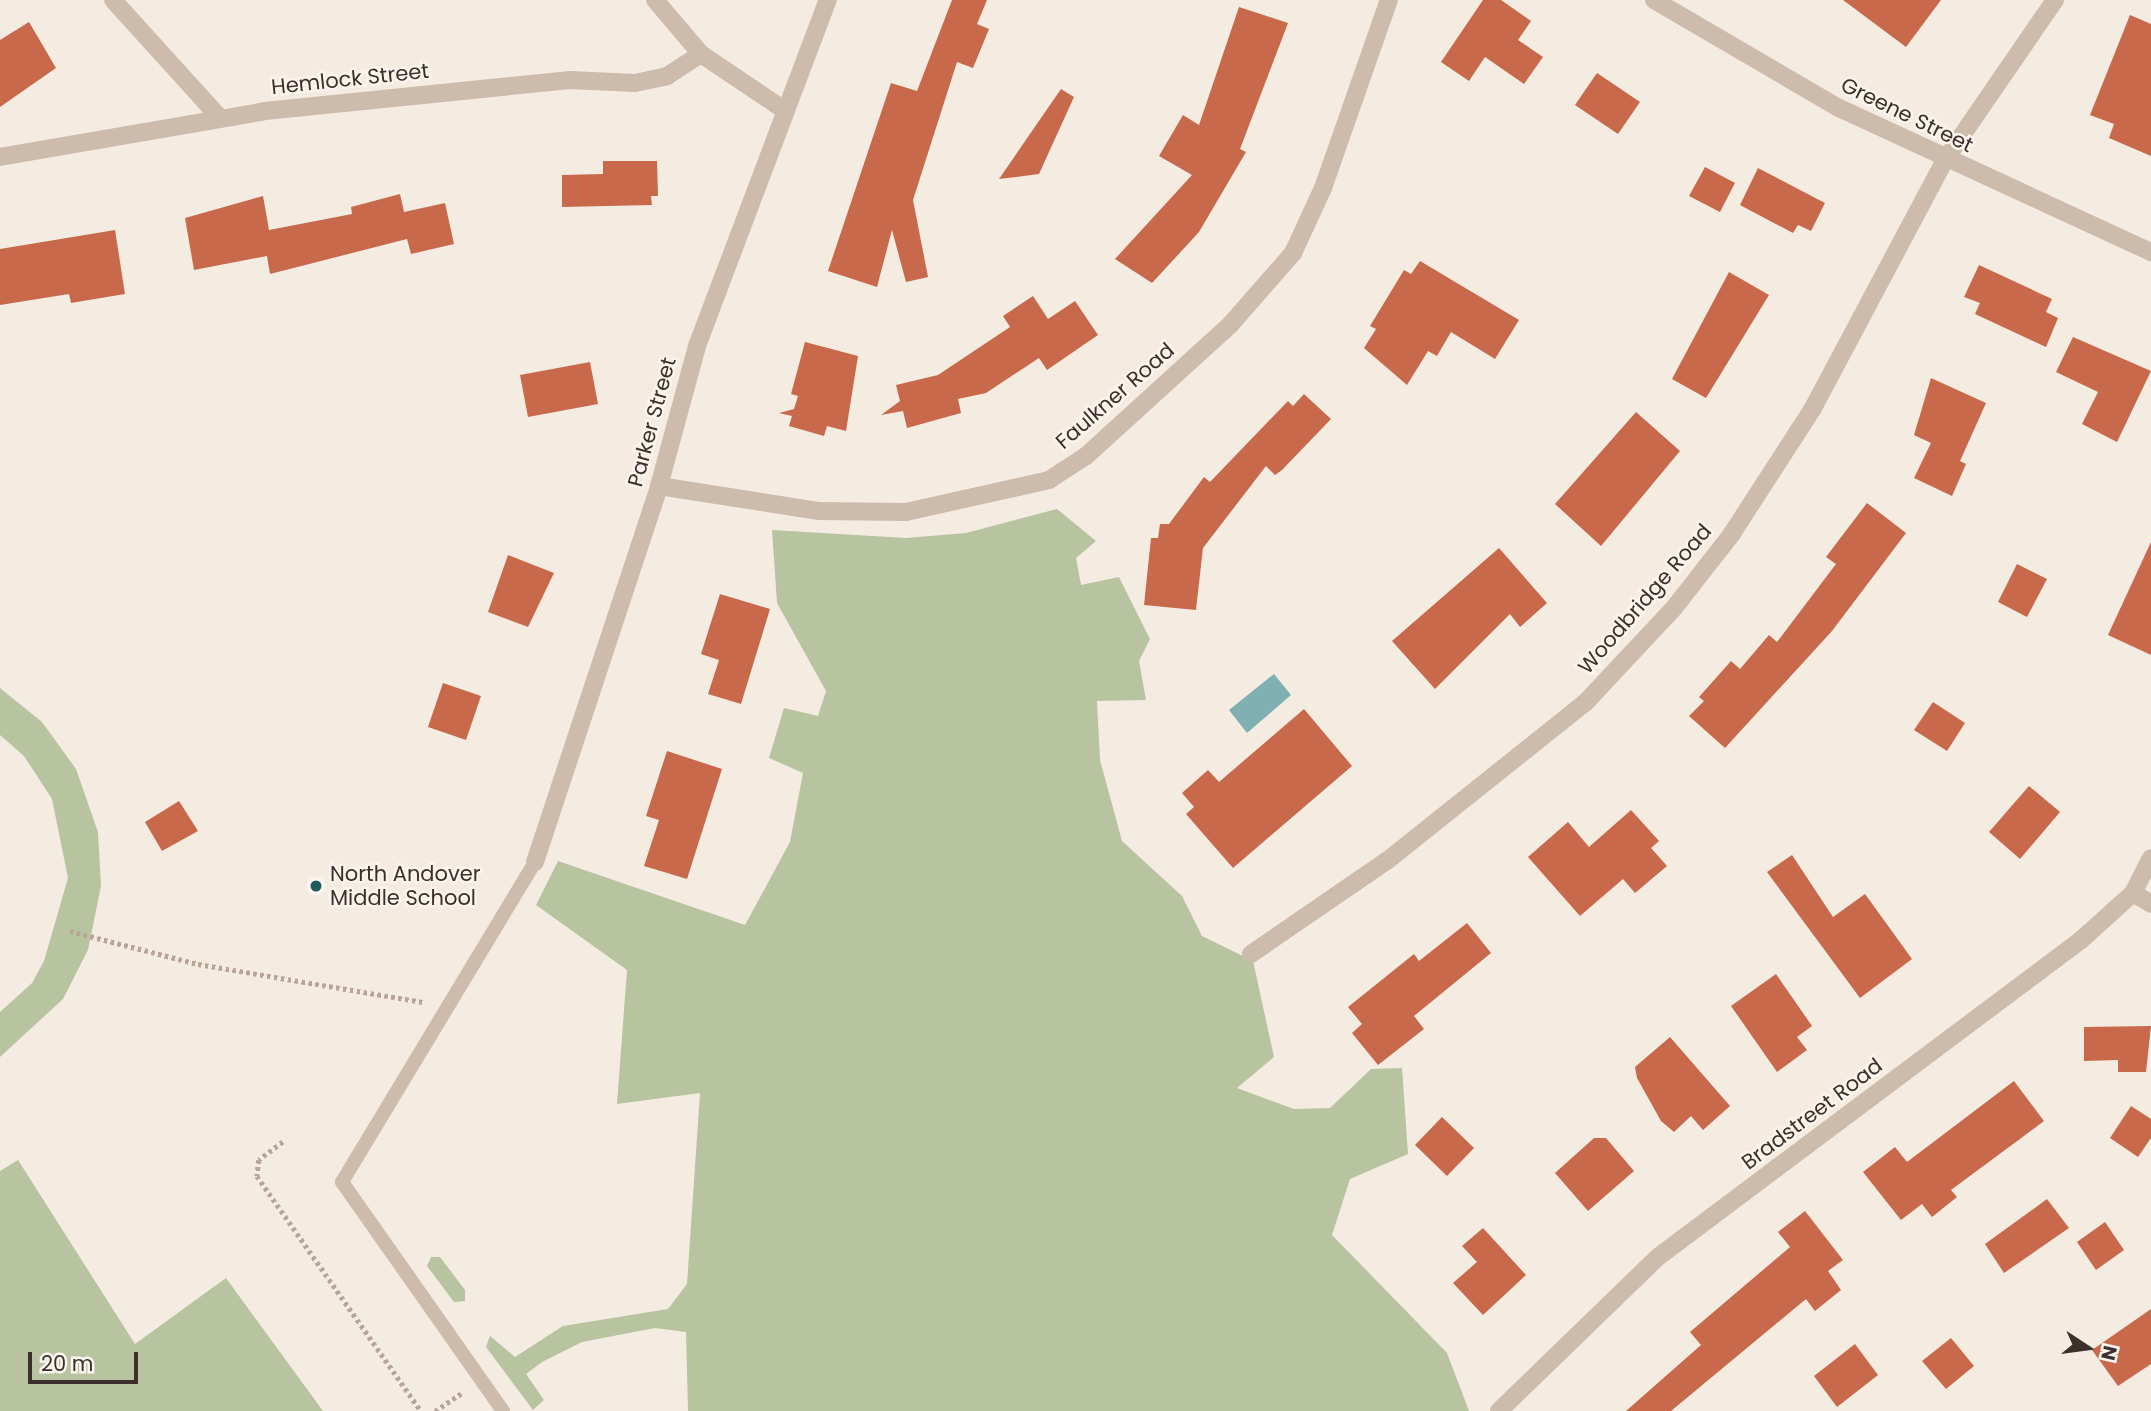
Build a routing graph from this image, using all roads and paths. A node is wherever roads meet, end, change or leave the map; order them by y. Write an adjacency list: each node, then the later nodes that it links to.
1 (113, 0): 9 (street)
2 (655, 0): 7 (street)
3 (828, 0): 8 (street, Parker Street)
4 (1389, 0): 13 (street, Faulkner Road)
5 (1654, 0): 11 (street, Greene Street)
6 (2055, 0): 11 (street, Woodbridge Road)
7 (701, 54): 8 (street); 9 (street, Hemlock Street)
8 (783, 109): 13 (street, Parker Street)
9 (219, 117): 10 (street, Hemlock Street)
10 (0, 157)
11 (1945, 160): 12 (street, Greene Street); 19 (street, Woodbridge Road)
12 (2151, 252)
13 (659, 486): 15 (street, Parker Street)
14 (2151, 858): 16 (street, Bradstreet Road)
15 (534, 862): 20 (lane)
16 (2133, 893): 17 (street); 24 (street, Bradstreet Road)
17 (2151, 904)
18 (70, 932): 20 (path)
19 (1251, 954)
20 (446, 1014): 23 (lane)
21 (283, 1142): 22 (path)
22 (421, 1411)
23 (503, 1411)
24 (1499, 1411)

